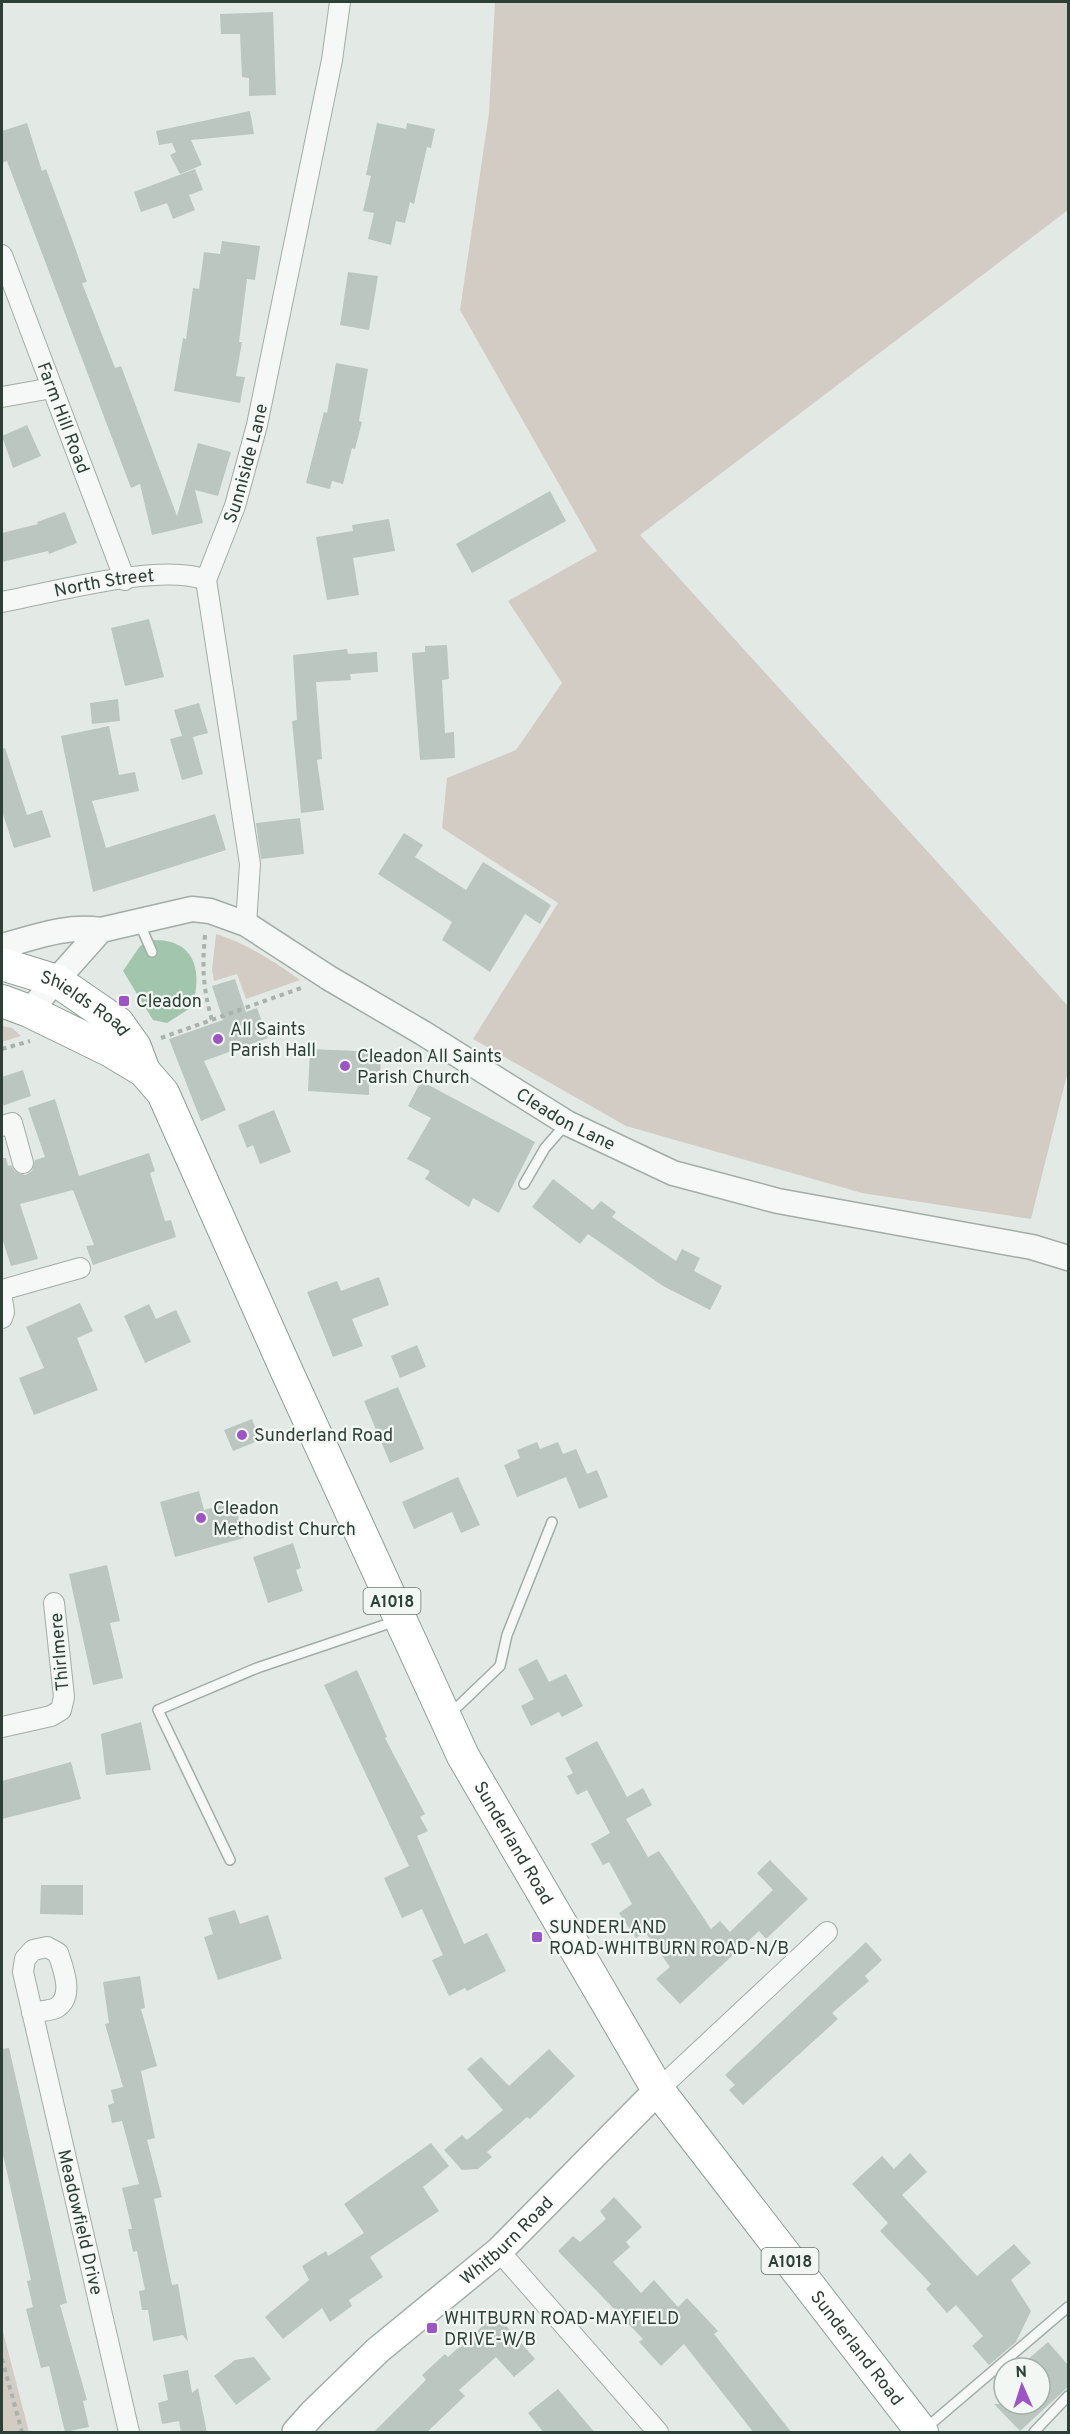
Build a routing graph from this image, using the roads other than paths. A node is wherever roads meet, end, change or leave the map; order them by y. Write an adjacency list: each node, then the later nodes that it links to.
1 (340, 2): 6 (street, Sunniside Lane)
2 (2, 255): 3 (street, Farm Hill Road)
3 (52, 388): 4 (street); 5 (street, Farm Hill Road)
4 (2, 397)
5 (125, 580): 6 (street, North Street); 7 (street, North Street)
6 (206, 580): 9 (street)
7 (2, 602)
8 (139, 922): 9 (street, Cleadon Lane); 10 (street, Cleadon Lane); 12 (lane)
9 (246, 924): 17 (street, Cleadon Lane)
10 (101, 930): 11 (street, Cleadon Lane); 14 (street)
11 (2, 946)
12 (152, 952)
13 (2, 963): 14 (highway, Shields Road / A1018)
14 (57, 981): 15 (street); 16 (highway, Shields Road / A1018)
15 (15, 1006): 16 (highway, Shields Road)
16 (148, 1071): 28 (highway, Sunderland Road / A1018)
17 (567, 1123): 20 (lane); 21 (street, Cleadon Lane)
18 (2, 1126): 19 (street)
19 (23, 1162)
20 (524, 1184)
21 (1068, 1258)
22 (80, 1268): 23 (street)
23 (2, 1290)
24 (2, 1299): 25 (street)
25 (2, 1318)
26 (552, 1522): 29 (lane)
27 (54, 1603): 30 (street, Thirlmere)
28 (400, 1619): 29 (highway, Sunderland Road / A1018); 31 (lane)
29 (446, 1717): 34 (highway, Sunderland Road / A1018)
30 (2, 1727)
31 (230, 1860)
32 (827, 1932): 34 (street)
33 (32, 2013): 39 (street, Meadowfield Drive)
34 (658, 2090): 35 (main road, Whitburn Road); 38 (highway, Sunderland Road / A1018)
35 (499, 2251): 40 (main road, Whitburn Road); 41 (street)
36 (1068, 2307): 38 (lane)
37 (1068, 2396): 42 (lane)
38 (922, 2432)
39 (129, 2433)
40 (296, 2433)
41 (658, 2433)
42 (1034, 2433)

